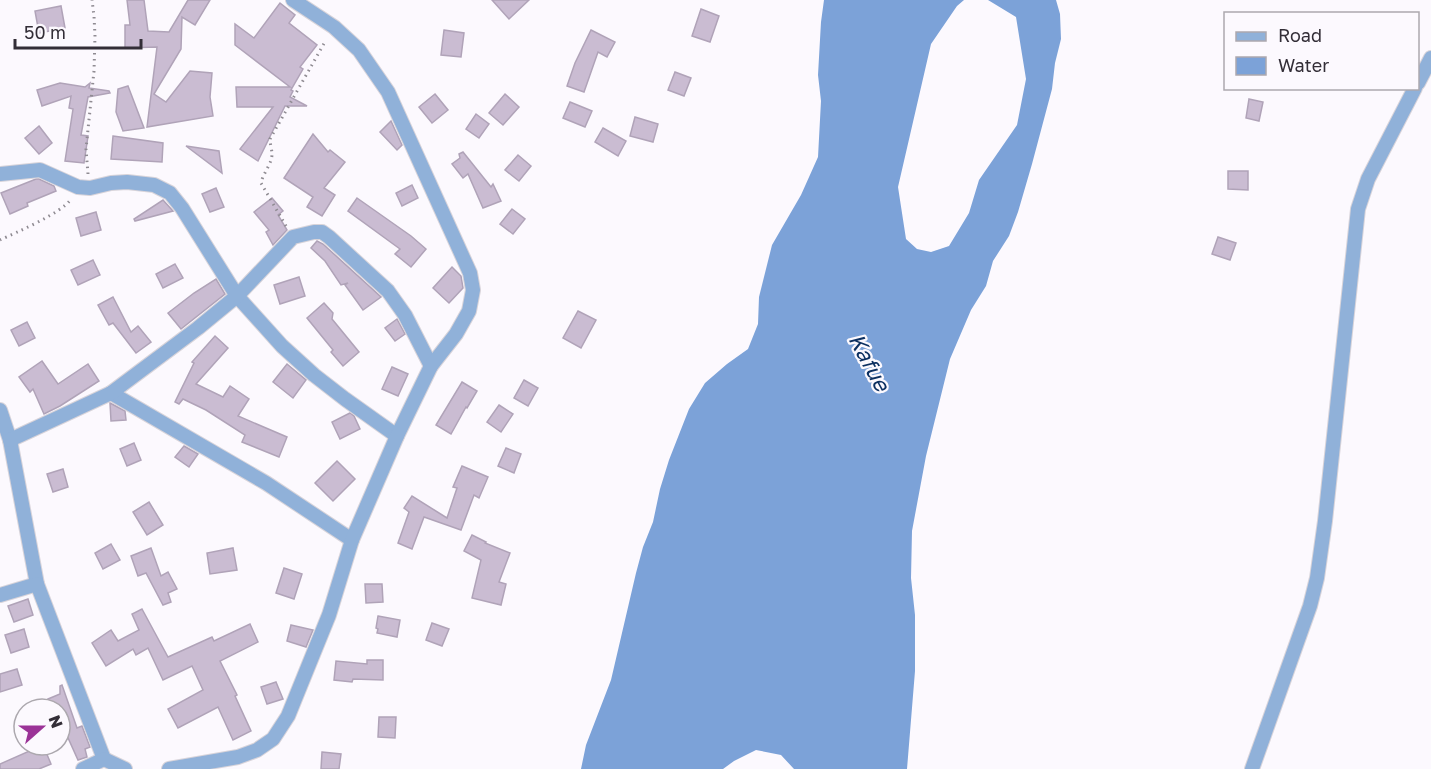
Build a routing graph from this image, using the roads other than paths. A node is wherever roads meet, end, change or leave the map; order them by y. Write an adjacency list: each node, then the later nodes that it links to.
1 (292, 0): 7 (street)
2 (1431, 58): 3 (street)
3 (1419, 81)
4 (1414, 90): 19 (street)
5 (0, 174): 6 (street)
6 (237, 296): 7 (street); 8 (street); 10 (street)
7 (431, 366): 10 (street)
8 (111, 393): 11 (street); 12 (street)
9 (0, 410): 11 (street)
10 (397, 436): 12 (street)
11 (10, 440): 13 (street)
12 (352, 540): 18 (street)
13 (37, 584): 14 (street); 15 (street)
14 (0, 595)
15 (104, 759): 16 (street); 17 (street)
16 (83, 769)
17 (125, 769)
18 (169, 769)
19 (1252, 769)

